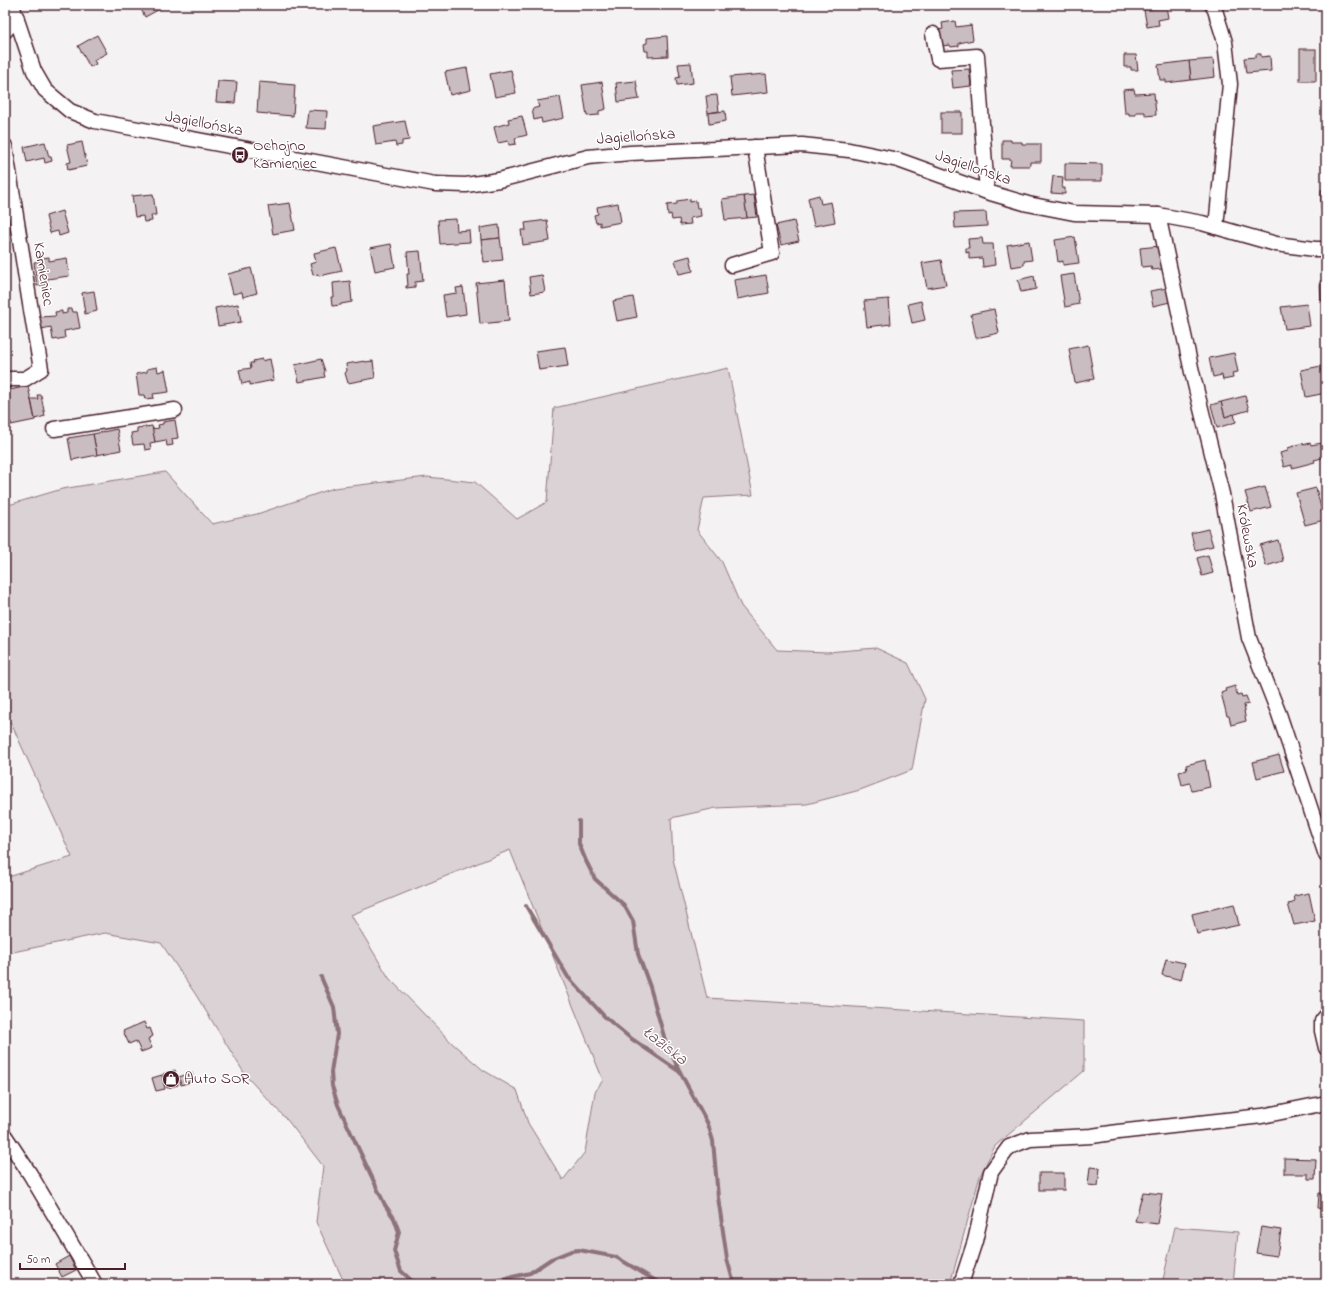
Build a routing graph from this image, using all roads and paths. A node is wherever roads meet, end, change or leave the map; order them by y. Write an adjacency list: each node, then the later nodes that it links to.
1 (1212, 5): 9 (street)
2 (15, 11): 3 (street); 6 (street, Jagiellońska)
3 (5, 31)
4 (933, 34): 7 (street)
5 (5, 146): 12 (street, Kamieniec)
6 (754, 147): 7 (street, Jagiellońska); 11 (street)
7 (987, 192): 8 (street, Jagiellońska)
8 (1158, 215): 9 (street, Jagiellońska); 15 (street, Królewska)
9 (1216, 227): 10 (street, Jagiellońska)
10 (1326, 249)
11 (732, 264)
12 (5, 379)
13 (175, 410): 14 (street)
14 (54, 429)
15 (1326, 855)
16 (1326, 1016): 17 (street)
17 (1326, 1048)
18 (1326, 1103): 21 (street)
19 (5, 1136): 20 (street)
20 (94, 1284)
21 (961, 1284)

